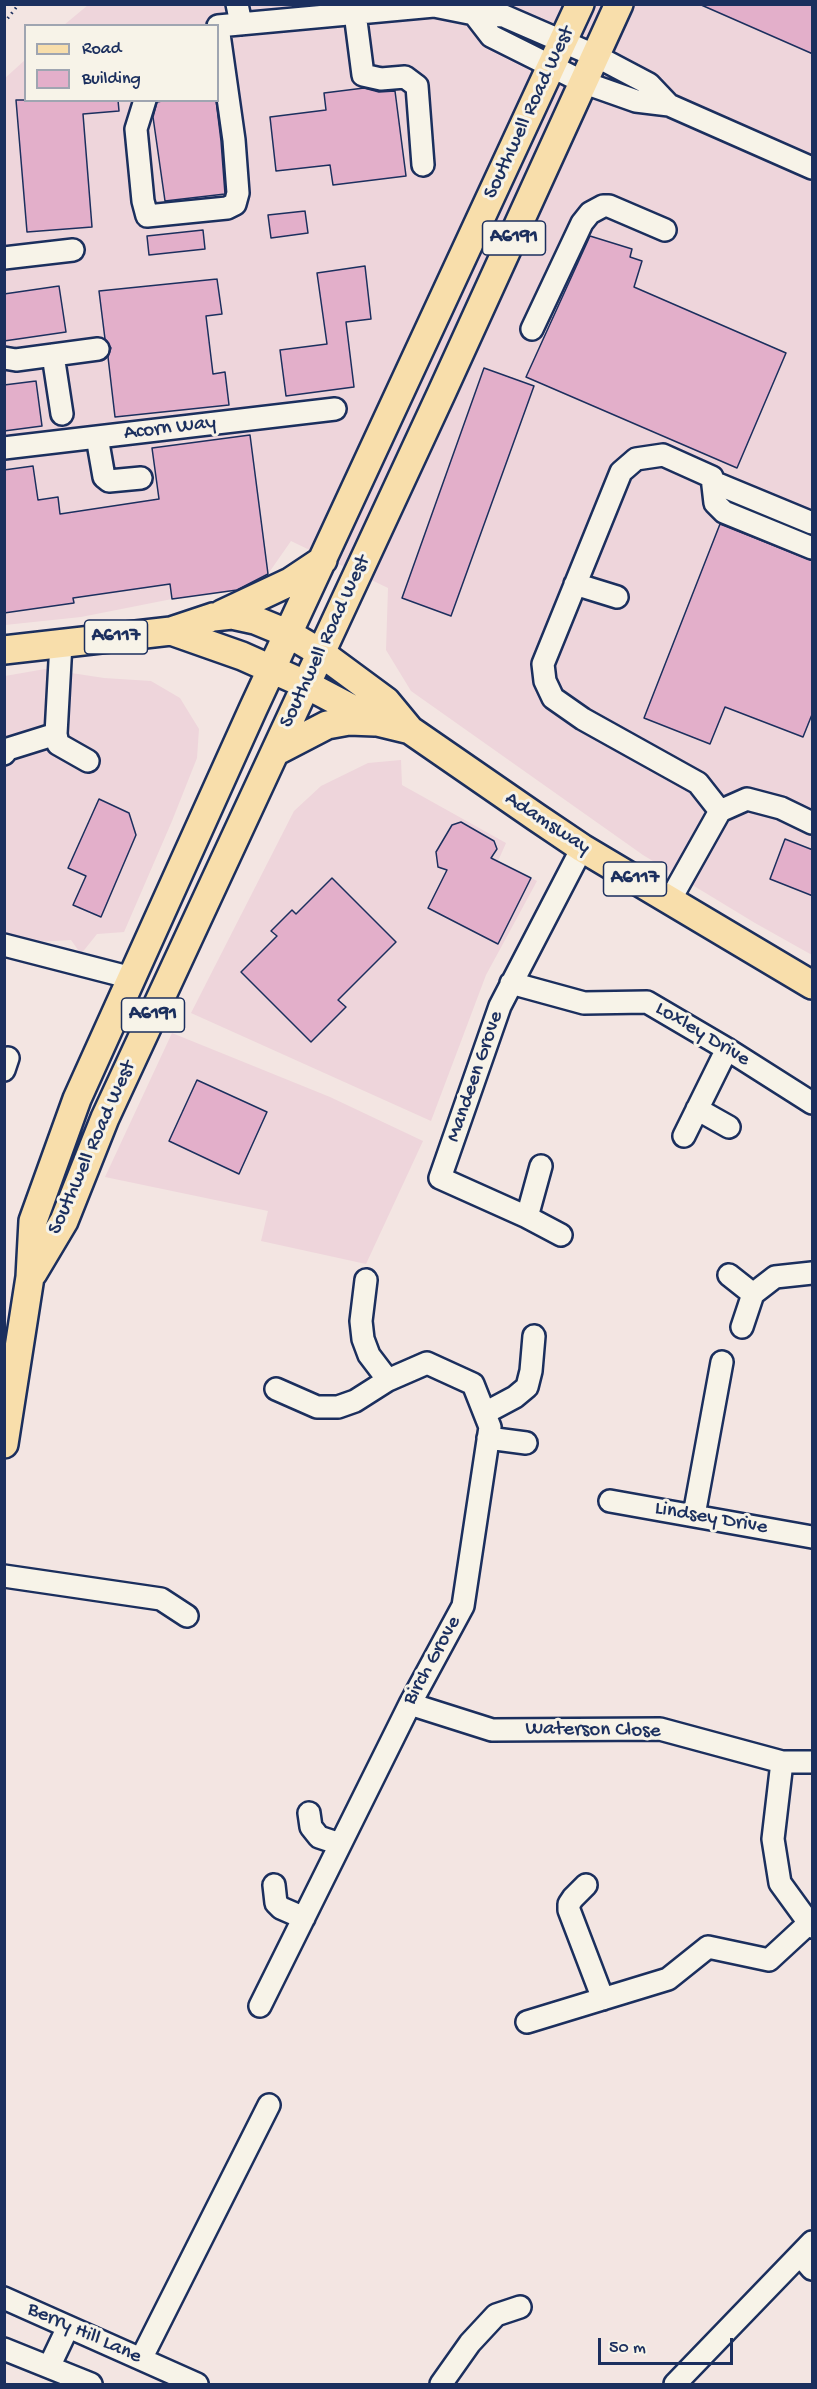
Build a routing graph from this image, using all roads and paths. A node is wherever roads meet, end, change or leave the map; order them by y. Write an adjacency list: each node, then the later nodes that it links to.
1 (19, 4): 9 (path)
2 (580, 4): 12 (main road, Southwell Road West / A6191)
3 (619, 4): 13 (main road, Southwell Road West / A6191)
4 (434, 5): 6 (street); 8 (street)
5 (319, 10): 6 (street); 7 (street)
6 (355, 13): 18 (street)
7 (239, 14): 10 (street)
8 (474, 14): 12 (street); 14 (street)
9 (4, 23)
10 (219, 26)
11 (219, 34): 16 (street)
12 (562, 40): 13 (street); 14 (main road, Southwell Road West / A6191)
13 (596, 56): 15 (main road, Southwell Road West / A6191); 17 (street)
14 (550, 67): 15 (street); 35 (main road, Southwell Road West / A6191)
15 (585, 83): 17 (street); 41 (main road, Southwell Road West / A6191)
16 (144, 102)
17 (669, 105): 19 (street)
18 (423, 165)
19 (813, 168)
20 (665, 230): 23 (street)
21 (73, 250): 22 (street)
22 (4, 258)
23 (532, 329)
24 (98, 349): 25 (street)
25 (54, 355): 26 (street); 28 (street)
26 (4, 358)
27 (335, 409): 29 (street, Acorn Way)
28 (62, 414)
29 (98, 437): 30 (street, Acorn Way); 31 (street)
30 (4, 448)
31 (141, 478)
32 (713, 482): 33 (street); 34 (street); 36 (street)
33 (813, 523)
34 (813, 548)
35 (324, 559): 38 (main road); 41 (main road, Southwell Road West / A6191)
36 (575, 584): 37 (street); 50 (street)
37 (617, 597)
38 (213, 617): 39 (main road, A6117); 41 (main road, A6117)
39 (171, 631): 40 (main road, A6117); 43 (main road, A6117)
40 (62, 643): 42 (main road, A6117); 46 (street)
41 (305, 644): 43 (main road, Southwell Road West / A6191); 43 (main road); 45 (main road, Adamsway / A6117)
42 (4, 650)
43 (289, 677): 44 (main road, Adamsway / A6117); 47 (main road, Southwell Road West / A6191); 55 (main road, Southwell Road West / A6191)
44 (376, 722): 45 (main road, Adamsway / A6117); 47 (main road)
45 (410, 730): 52 (main road, Adamsway / A6117)
46 (56, 734): 48 (street); 49 (street)
47 (275, 752): 68 (main road, Southwell Road West / A6191)
48 (4, 754)
49 (88, 761)
50 (720, 811): 51 (street); 53 (street)
51 (813, 823)
52 (582, 848): 53 (main road, Adamsway / A6117); 56 (street, Mandeen Grove)
53 (670, 900): 57 (main road, Adamsway / A6117)
54 (4, 945): 55 (street)
55 (132, 978): 68 (main road, Southwell Road West / A6191)
56 (511, 983): 58 (street, Loxley Drive); 64 (street, Mandeen Grove)
57 (813, 985)
58 (727, 1049): 59 (street, Loxley Drive); 60 (street)
59 (813, 1103)
60 (698, 1109): 61 (street); 62 (street)
61 (729, 1127)
62 (684, 1136)
63 (541, 1166): 64 (street)
64 (527, 1216): 65 (street)
65 (561, 1235)
66 (813, 1273): 70 (street)
67 (729, 1275): 70 (street)
68 (30, 1277): 79 (main road, Southwell Road West / A6191)
69 (366, 1280): 74 (street)
70 (753, 1294): 71 (street)
71 (742, 1327)
72 (534, 1336): 76 (street)
73 (722, 1362): 81 (street)
74 (388, 1380): 75 (street, Birch Grove); 76 (street, Birch Grove)
75 (276, 1389)
76 (485, 1413): 77 (street, Birch Grove)
77 (488, 1438): 78 (street); 85 (street, Birch Grove)
78 (526, 1443)
79 (4, 1444)
80 (610, 1501): 81 (street, Lindsey Drive)
81 (694, 1515): 82 (street, Lindsey Drive)
82 (813, 1537)
83 (4, 1576): 84 (street)
84 (187, 1616)
85 (410, 1704): 86 (street, Waterson Close); 89 (street, Birch Grove)
86 (782, 1762): 87 (street, Waterson Close); 93 (street)
87 (813, 1762)
88 (309, 1813): 89 (street)
89 (340, 1844): 92 (street, Birch Grove)
90 (274, 1885): 92 (street)
91 (586, 1885): 94 (street)
92 (304, 1918): 95 (street, Birch Grove)
93 (810, 1926): 94 (street)
94 (603, 1999): 96 (street)
95 (260, 2006)
96 (527, 2022)
97 (270, 2105): 103 (street)
98 (808, 2255): 108 (street)
99 (4, 2298): 101 (street, Berry Hill Lane)
100 (520, 2307): 107 (street)
101 (68, 2328): 103 (street, Berry Hill Lane); 104 (street)
102 (4, 2349): 104 (street)
103 (141, 2359): 106 (street, Berry Hill Lane)
104 (49, 2367): 105 (street)
105 (91, 2385)
106 (197, 2385)
107 (441, 2385)
108 (675, 2385)

